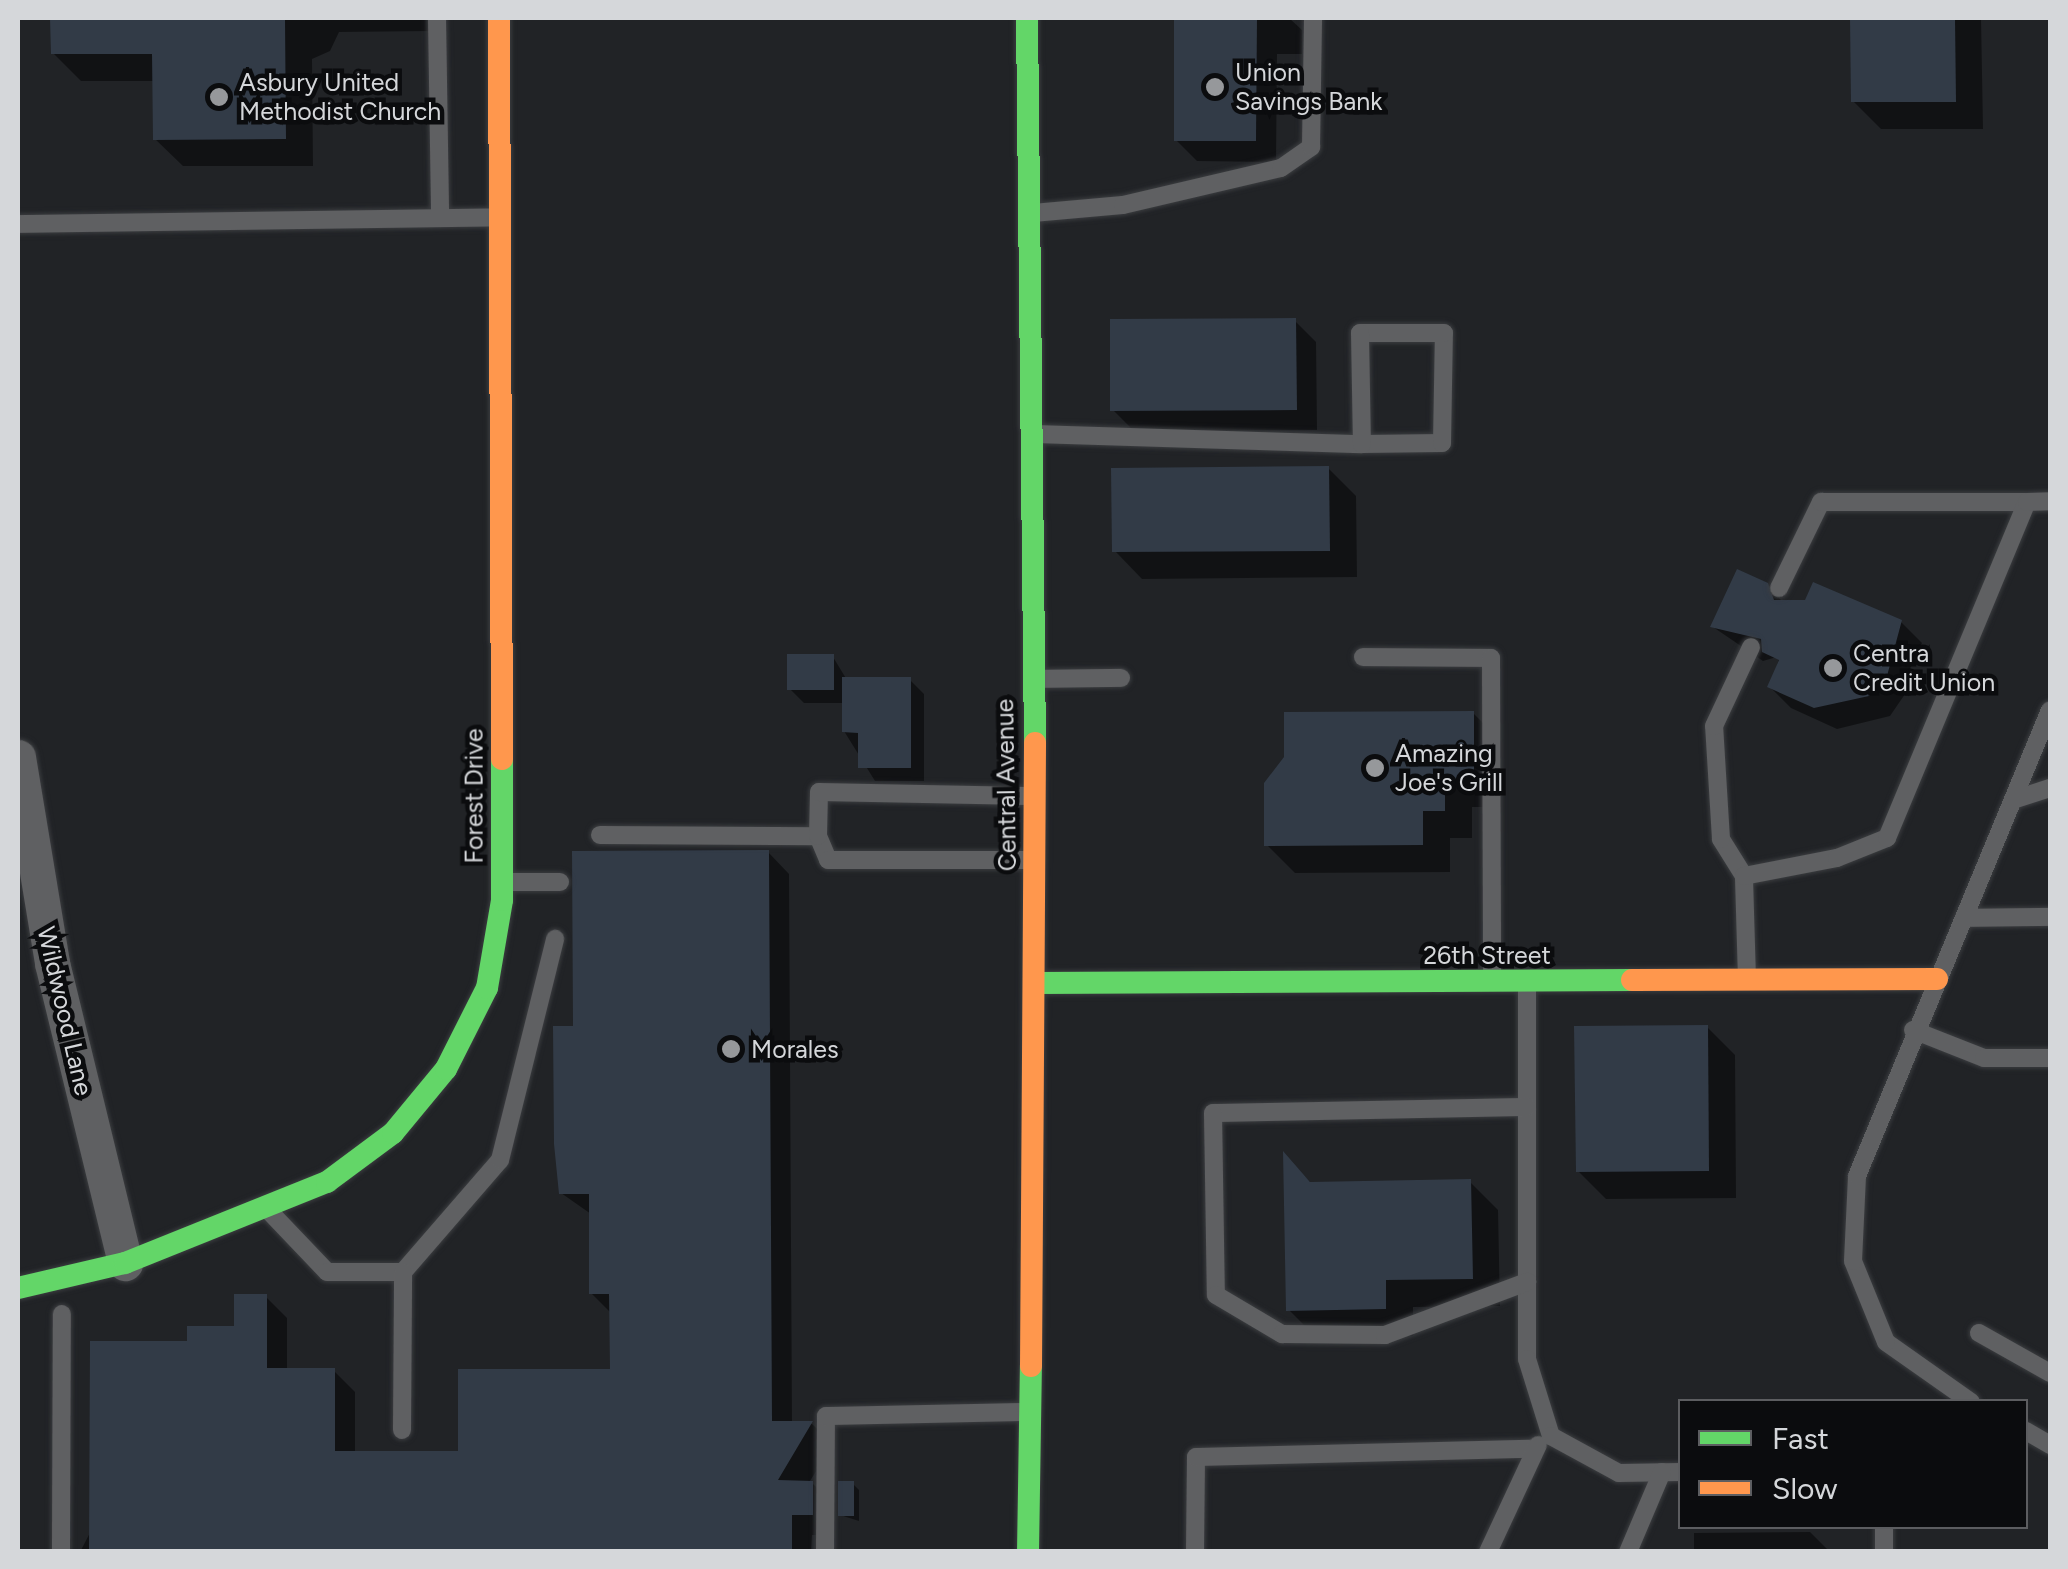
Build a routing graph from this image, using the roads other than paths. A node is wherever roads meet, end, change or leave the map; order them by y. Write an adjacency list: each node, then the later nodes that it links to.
1 (437, 18): 7 (lane)
2 (500, 18): 6 (street, Forest Drive)
3 (1027, 18): 5 (street, Central Avenue)
4 (1313, 18): 5 (lane)
5 (1028, 213): 9 (street, Central Avenue)
6 (500, 217): 7 (lane); 27 (street, Forest Drive)
7 (440, 218): 8 (lane)
8 (18, 224)
9 (1029, 434): 10 (lane); 16 (street, Central Avenue)
10 (1362, 444): 10 (lane)
11 (2050, 501): 12 (lane)
12 (2027, 502): 13 (lane); 26 (lane)
13 (1779, 588)
14 (1751, 647): 26 (lane)
15 (1363, 657): 35 (lane)
16 (1032, 678): 17 (lane); 21 (street, Central Avenue)
17 (1121, 678)
18 (2050, 710): 22 (lane)
19 (18, 756): 41 (street, Wildwood Lane)
20 (2050, 788): 22 (lane)
21 (1034, 796): 24 (lane); 25 (street, Central Avenue)
22 (2013, 800): 30 (lane)
23 (600, 835): 24 (lane)
24 (818, 836): 25 (lane)
25 (1035, 860): 34 (street, Central Avenue)
26 (1744, 876): 33 (lane)
27 (502, 882): 28 (lane); 40 (street, Forest Drive)
28 (560, 882)
29 (2050, 917): 30 (lane)
30 (1964, 918): 32 (lane)
31 (555, 939): 42 (lane)
32 (1937, 979): 33 (street, 26th Street); 37 (lane)
33 (1746, 980): 36 (street, 26th Street)
34 (1037, 983): 35 (street, 26th Street); 49 (street, Central Avenue)
35 (1492, 983): 36 (street, 26th Street)
36 (1527, 983): 39 (lane)
37 (1913, 1030): 38 (lane); 48 (lane)
38 (2050, 1058)
39 (1527, 1107): 43 (lane); 43 (lane)
40 (265, 1206): 41 (street, Forest Drive); 42 (lane)
41 (125, 1263): 44 (street, Forest Drive)
42 (402, 1272): 50 (lane)
43 (1527, 1282): 52 (lane)
44 (18, 1288)
45 (62, 1314): 56 (lane)
46 (1980, 1333): 47 (lane)
47 (2050, 1373)
48 (1967, 1399)
49 (1030, 1412): 57 (lane); 58 (street, Central Avenue)
50 (402, 1430)
51 (2028, 1433): 53 (lane)
52 (1551, 1436): 54 (lane); 55 (lane)
53 (2050, 1445)
54 (1530, 1449): 59 (lane); 60 (lane)
55 (1671, 1472): 61 (lane)
56 (61, 1552)
57 (824, 1552)
58 (1028, 1552)
59 (1195, 1552)
60 (1488, 1552)
61 (1628, 1552)

